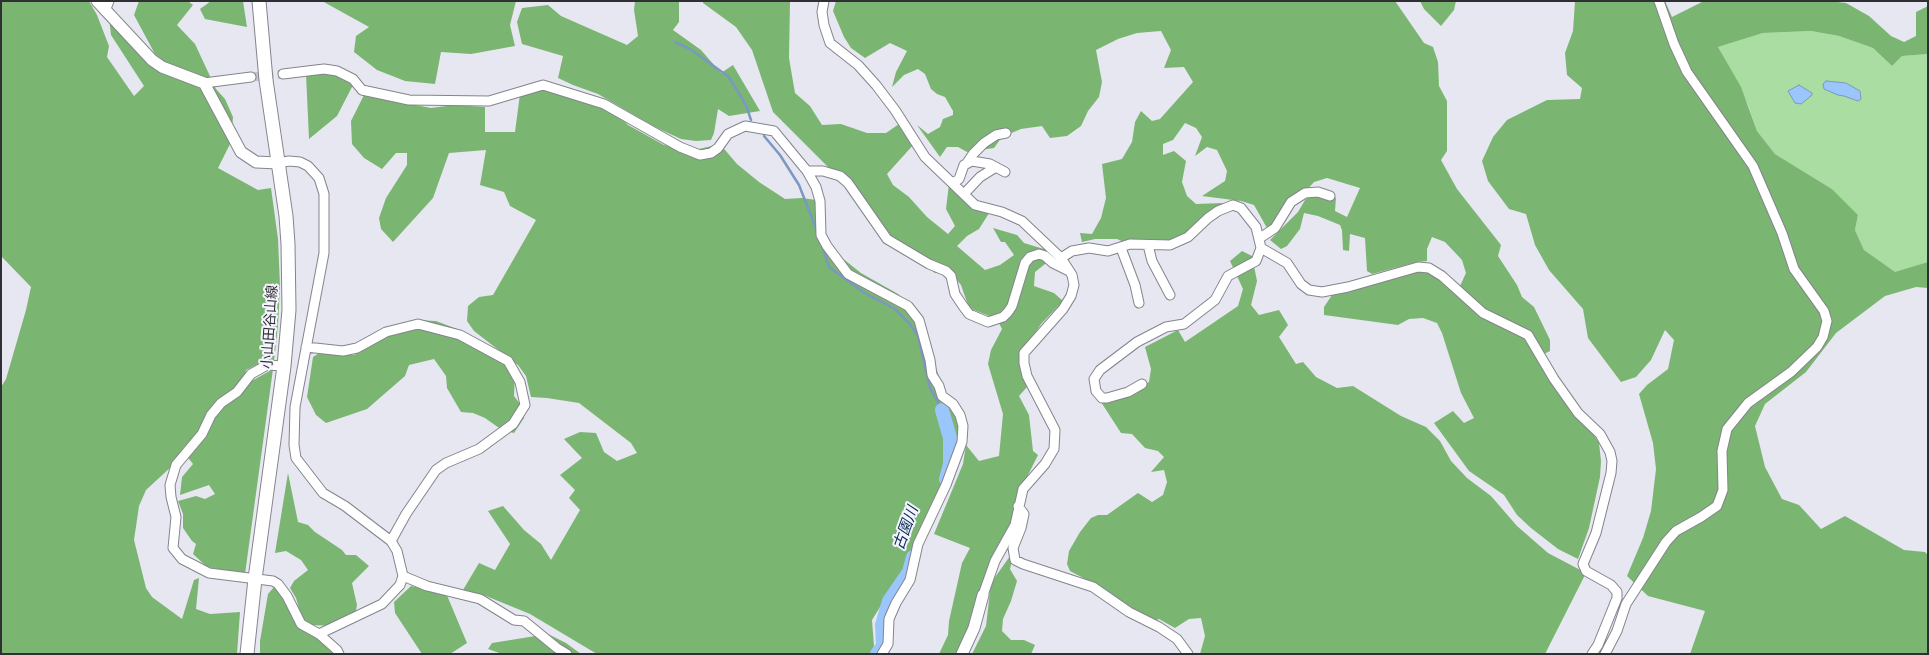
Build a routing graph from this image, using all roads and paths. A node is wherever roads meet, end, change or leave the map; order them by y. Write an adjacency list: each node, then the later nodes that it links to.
1 (97, 1): 5 (street)
2 (259, 1): 11 (main road, 小山田谷山線)
3 (824, 1): 15 (street)
4 (1659, 1): 42 (street)
5 (107, 6): 8 (street)
6 (284, 74): 13 (street)
7 (251, 76): 8 (street)
8 (204, 83): 11 (street)
9 (1006, 133): 10 (street)
10 (967, 163): 12 (street); 15 (street)
11 (278, 164): 26 (street); 27 (main road, 小山田谷山線)
12 (996, 167): 14 (street); 16 (street)
13 (807, 171): 23 (street); 38 (street)
14 (1005, 172)
15 (953, 184): 16 (street)
16 (964, 194): 22 (street)
17 (1330, 196): 18 (street)
18 (1260, 238): 19 (street); 21 (street)
19 (1148, 245): 20 (street); 24 (street)
20 (1121, 248): 22 (street); 25 (street)
21 (1261, 248): 28 (street); 41 (street)
22 (1061, 258): 23 (street)
23 (1070, 271): 29 (street)
24 (1170, 295)
25 (1139, 303)
26 (306, 347): 30 (street); 30 (street)
27 (284, 366): 32 (main road, 小山田谷山線); 32 (street)
28 (1142, 384)
29 (1018, 506): 33 (street); 40 (street)
30 (392, 540): 31 (street)
31 (403, 576): 34 (street); 37 (street)
32 (255, 579): 34 (street); 35 (main road, 小山田谷山線)
33 (983, 595): 39 (street)
34 (319, 634): 36 (street)
35 (247, 654)
36 (339, 654)
37 (567, 654)
38 (882, 654)
39 (962, 654)
40 (1188, 654)
41 (1592, 654)
42 (1604, 654)

